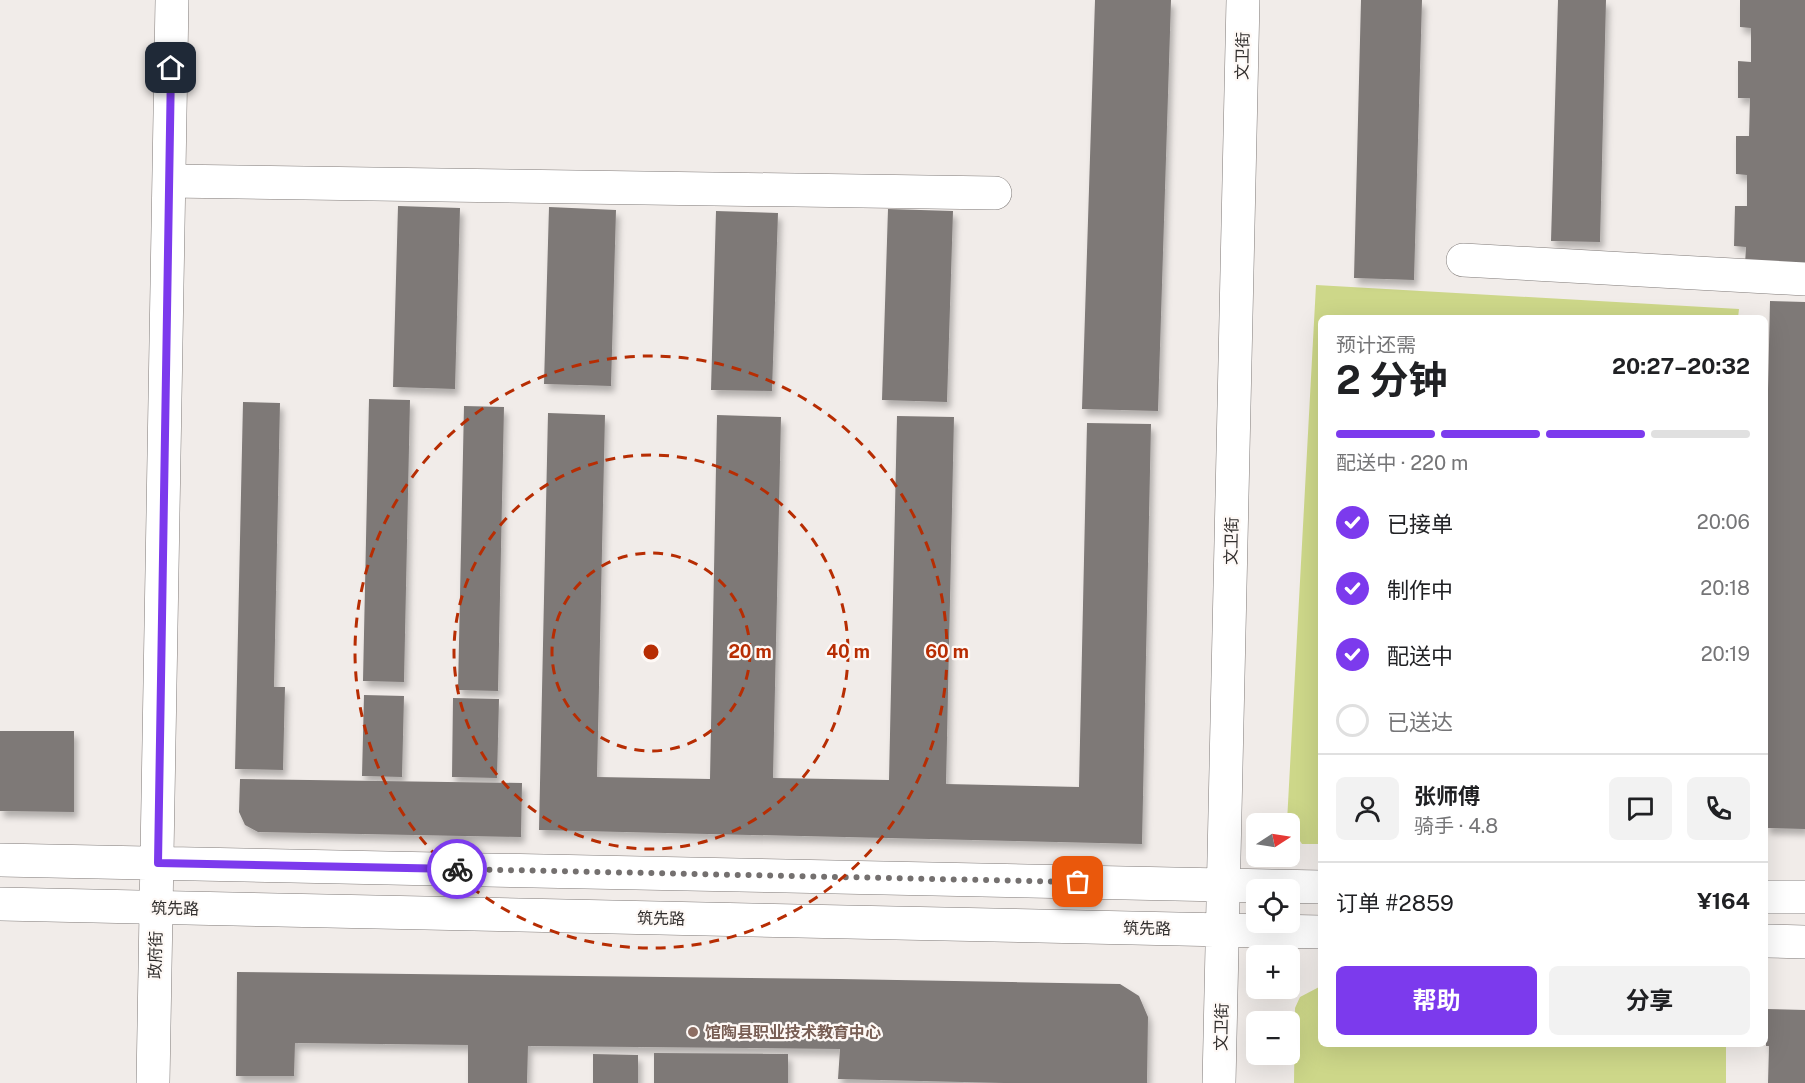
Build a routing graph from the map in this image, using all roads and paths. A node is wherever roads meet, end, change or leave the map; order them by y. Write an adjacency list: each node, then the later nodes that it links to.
1 (172, 0): 3 (street, 政府街)
2 (1243, 0): 9 (street, 文卫街)
3 (169, 181): 4 (street); 8 (street, 政府街)
4 (995, 193)
5 (1463, 260): 6 (street)
6 (1805, 279)
7 (0, 860): 8 (street)
8 (158, 863): 9 (street); 14 (street, 政府街)
9 (1223, 885): 10 (street); 15 (street, 文卫街)
10 (1318, 887)
11 (1768, 897): 12 (street)
12 (1805, 897)
13 (0, 904): 14 (street, 筑先路)
14 (156, 907): 15 (street, 筑先路); 19 (street, 政府街)
15 (1223, 930): 16 (street, 筑先路); 20 (street, 文卫街)
16 (1318, 932)
17 (1768, 941): 18 (street)
18 (1805, 942)
19 (153, 1083)
20 (1219, 1083)

